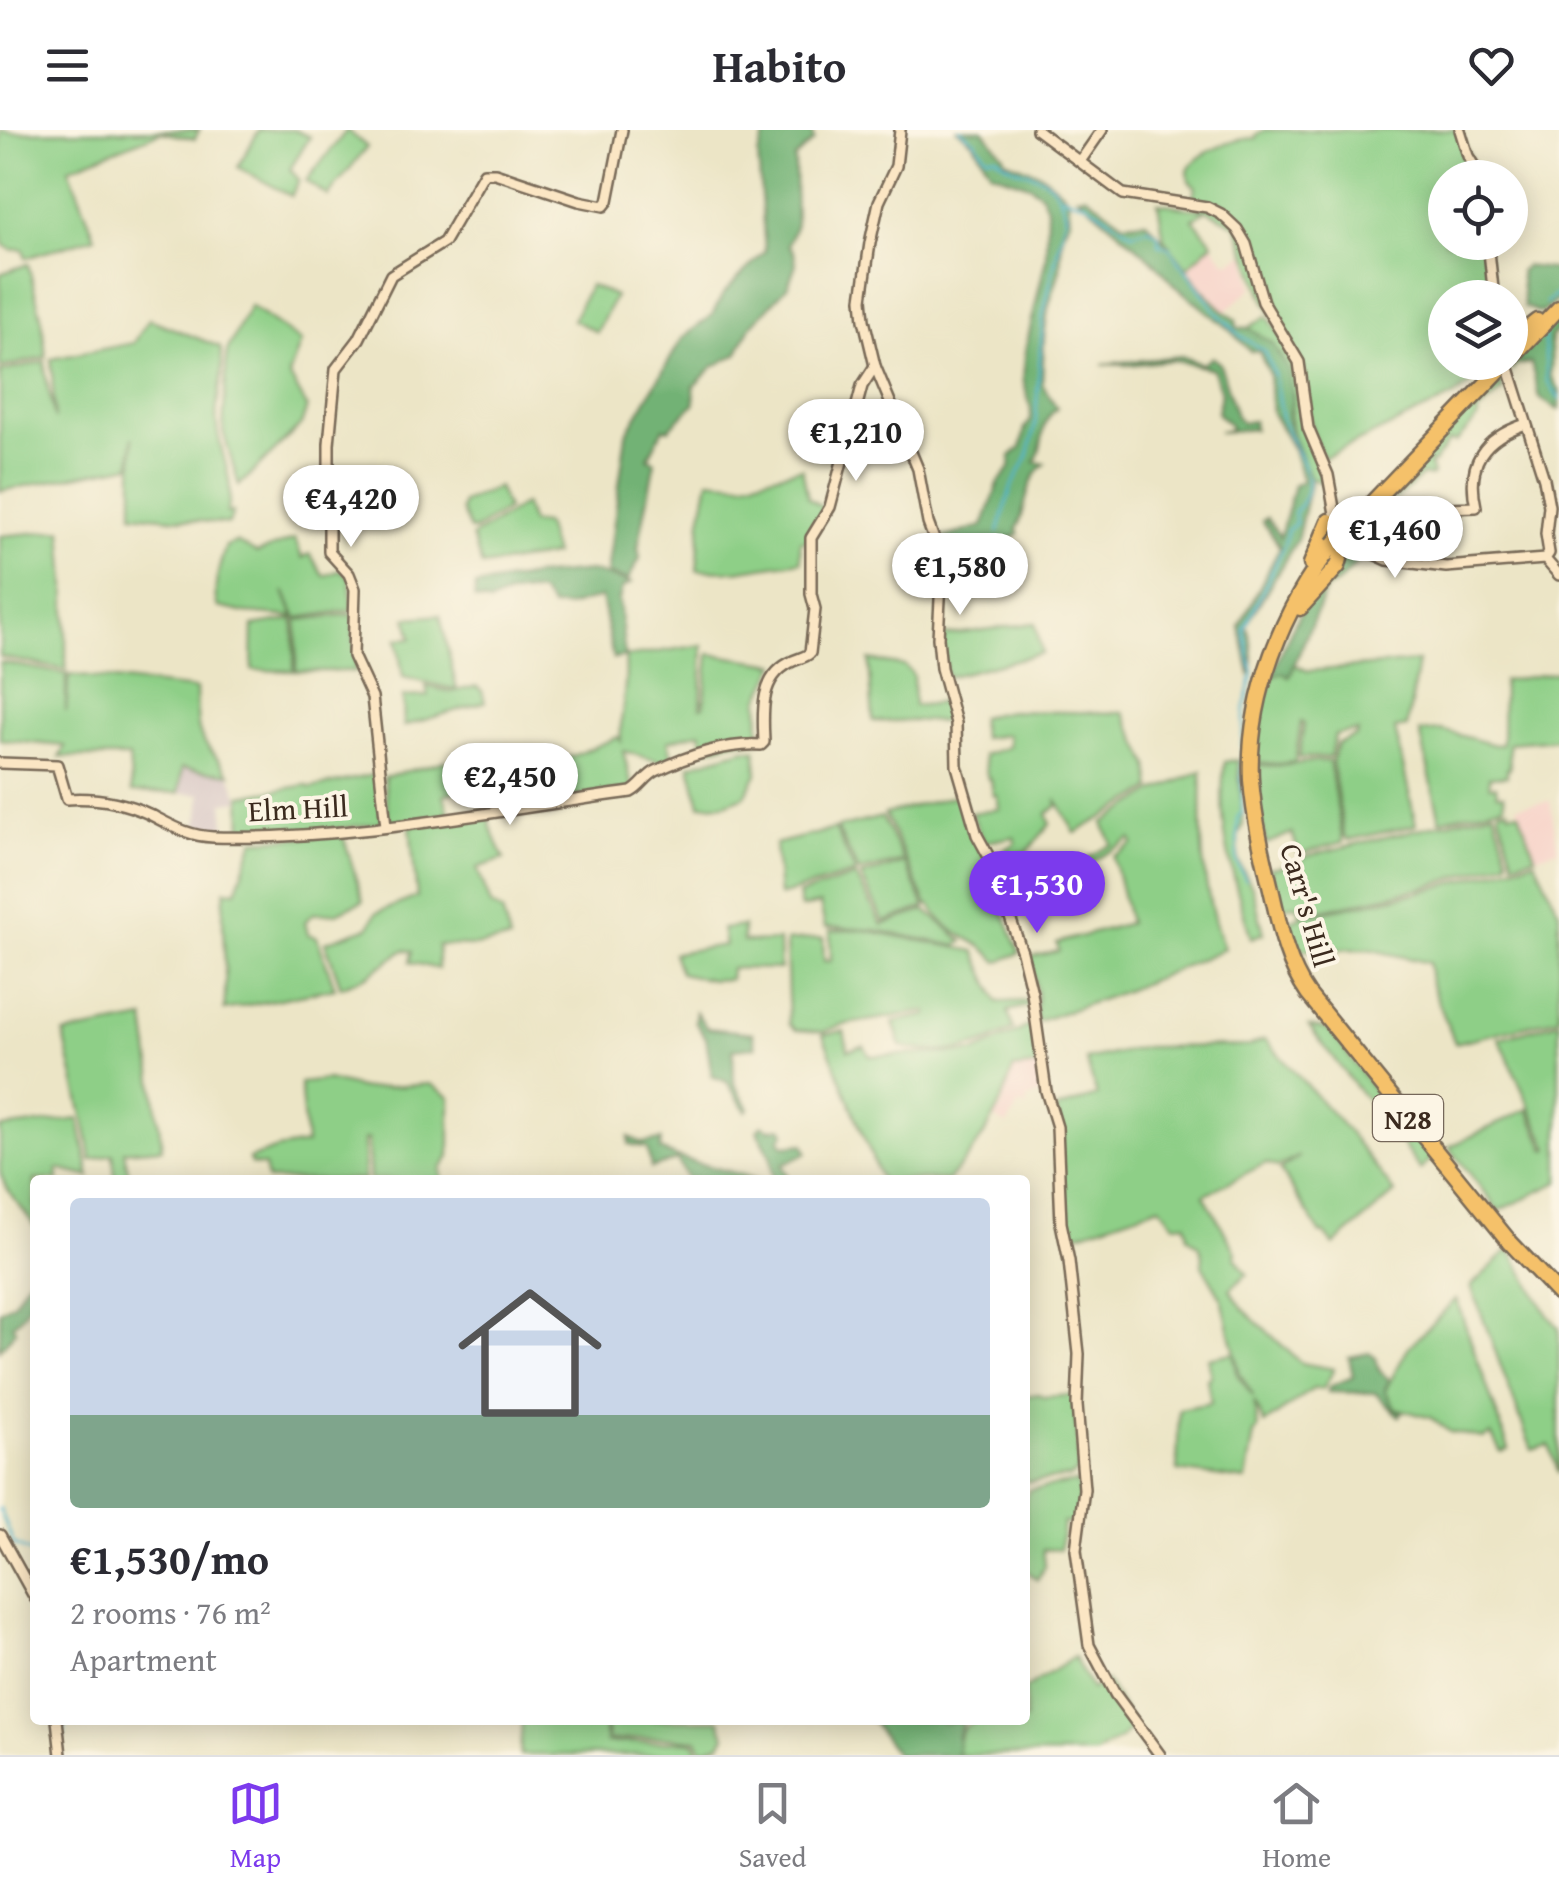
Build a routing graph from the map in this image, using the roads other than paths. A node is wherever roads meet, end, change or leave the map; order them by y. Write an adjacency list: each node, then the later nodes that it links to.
1 (622, 130): 20 (street)
2 (900, 130): 11 (street)
3 (1036, 130): 6 (street)
4 (1102, 130): 6 (street)
5 (1460, 130): 7 (street)
6 (1081, 160): 15 (street)
7 (1470, 160)
8 (1559, 306): 9 (highway, N28); 10 (highway, N28)
9 (1528, 329)
10 (1528, 343)
11 (873, 371): 20 (street, Elm Hill); 26 (street)
12 (1493, 380): 15 (highway, N28)
13 (1513, 380): 14 (street)
14 (1526, 424): 16 (street); 16 (street)
15 (1336, 524): 18 (highway, N28); 18 (highway, N28, bridge)
16 (1551, 558): 17 (street)
17 (1559, 575)
18 (1265, 680): 21 (highway, Carr's Hill / N28)
19 (0, 763): 20 (street, Elm Hill)
20 (386, 826)
21 (1559, 1294)
22 (0, 1535): 23 (street)
23 (30, 1589)
24 (58, 1725): 25 (street)
25 (62, 1755)
26 (1160, 1755)

